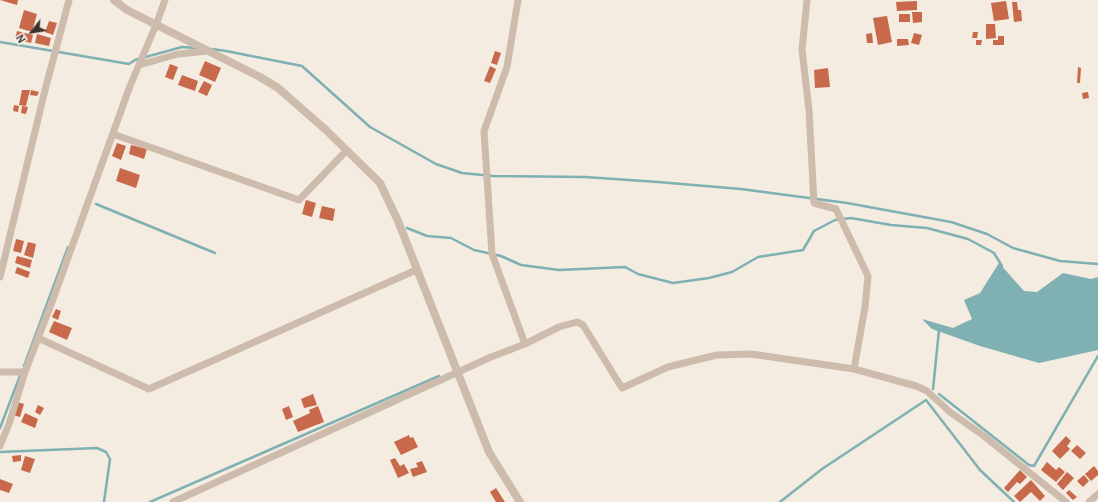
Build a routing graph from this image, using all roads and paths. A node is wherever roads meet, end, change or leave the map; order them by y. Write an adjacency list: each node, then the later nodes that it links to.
1 (69, 0): 12 (street)
2 (114, 0): 6 (street)
3 (164, 0): 6 (street)
4 (518, 0): 14 (street)
5 (807, 0): 15 (street)
6 (156, 25): 7 (street); 8 (street)
7 (208, 51): 8 (street); 10 (street)
8 (139, 65): 9 (street)
9 (113, 134): 10 (street); 13 (street)
10 (347, 150): 11 (street)
11 (416, 270): 13 (street); 18 (street)
12 (0, 278)
13 (38, 338): 17 (street)
14 (525, 344): 15 (street); 18 (street)
15 (854, 369): 23 (street)
16 (0, 372): 17 (street)
17 (25, 372): 19 (street)
18 (458, 373): 21 (street); 22 (street)
19 (0, 446)
20 (1098, 494): 24 (street)
21 (173, 502)
22 (520, 502)
23 (1066, 502)
24 (1089, 502)

